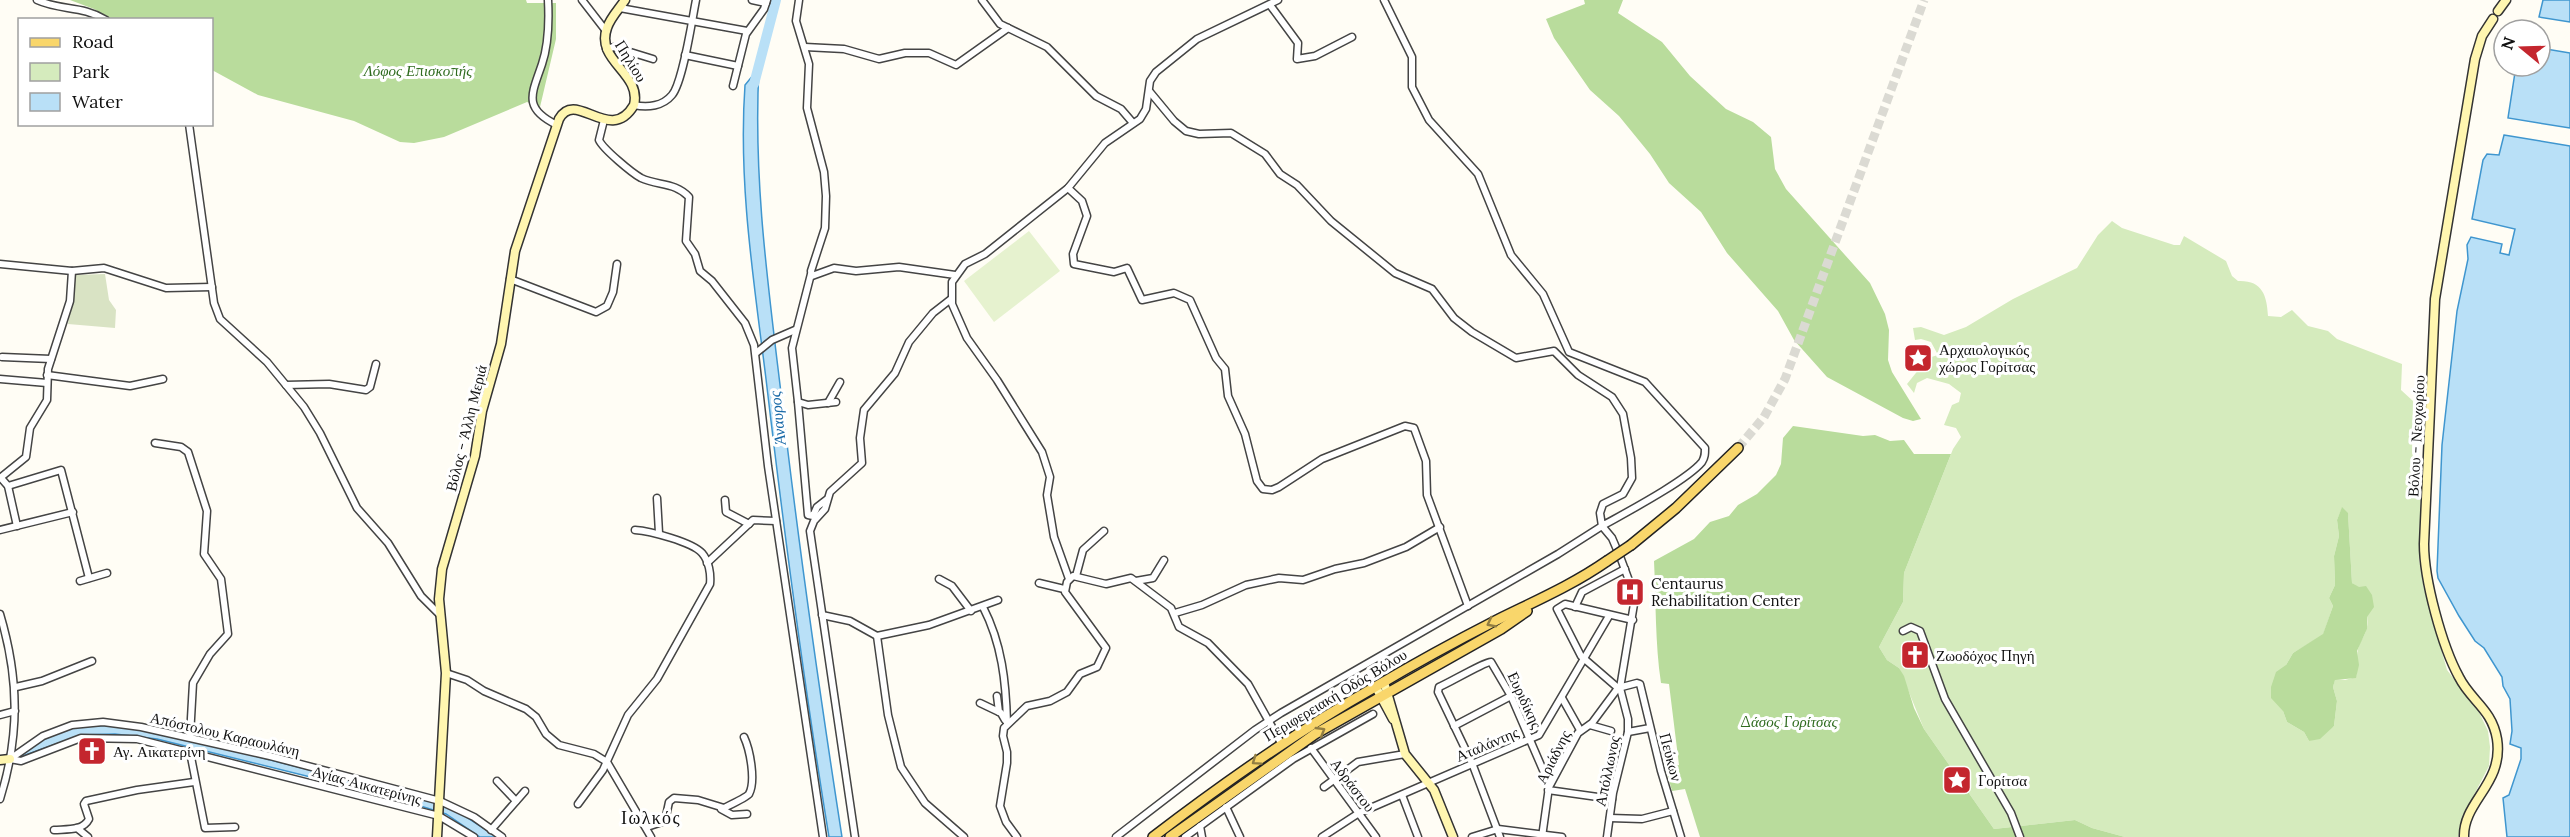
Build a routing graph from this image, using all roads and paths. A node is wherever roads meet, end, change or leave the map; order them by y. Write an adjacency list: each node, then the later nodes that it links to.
1 (37, 0): 14 (street)
2 (548, 0): 30 (street)
3 (582, 0): 17 (street)
4 (696, 0): 15 (street)
5 (752, 0): 11 (street)
6 (799, 0): 20 (street)
7 (982, 0): 16 (street)
8 (1278, 0): 13 (street)
9 (1384, 0): 66 (street)
10 (2506, 0): 185 (main road, Βόλου - Νεοχωρίου)
11 (767, 2): 18 (street)
12 (622, 4): 15 (street); 17 (main road, Πηλίου)
13 (1270, 5): 19 (street); 26 (street)
14 (102, 18)
15 (692, 20): 18 (street); 22 (street)
16 (1008, 28): 20 (street); 29 (street)
17 (606, 31): 21 (main road, Πηλίου)
18 (747, 31): 24 (street)
19 (1352, 37)
20 (805, 47): 36 (street)
21 (605, 49): 23 (street); 27 (main road, Πηλίου)
22 (684, 55): 24 (street); 27 (street)
23 (653, 59)
24 (738, 66): 25 (street)
25 (733, 86)
26 (1150, 92): 29 (street); 66 (street)
27 (634, 105): 28 (main road)
28 (604, 120): 30 (main road); 42 (street)
29 (1133, 123): 32 (street)
30 (557, 125): 38 (main road, Βόλος - Άλλη Μεριά)
31 (189, 126): 39 (street)
32 (1068, 188): 37 (street); 67 (street)
33 (0, 264): 35 (street)
34 (616, 264): 38 (street)
35 (72, 271): 39 (street); 44 (street)
36 (811, 273): 37 (street); 41 (street)
37 (955, 275): 40 (street)
38 (510, 279): 91 (main road, Βόλος - Άλλη Μεριά)
39 (212, 287): 51 (street)
40 (951, 299): 61 (street); 76 (street)
41 (795, 330): 42 (street); 52 (street)
42 (758, 351): 63 (street)
43 (2, 357): 44 (street)
44 (51, 358): 46 (street)
45 (376, 364): 51 (street)
46 (47, 375): 48 (street); 50 (street)
47 (0, 379): 50 (street)
48 (163, 379)
49 (840, 382): 54 (street)
50 (47, 383): 57 (street)
51 (286, 385): 91 (street)
52 (798, 402): 54 (street); 61 (street)
53 (836, 402): 54 (street)
54 (828, 403)
55 (155, 442): 120 (street)
56 (1738, 448): 83 (main road, Περιφερειακή Οδός Βόλου, bridge)
57 (0, 478): 58 (street)
58 (8, 486): 62 (street); 65 (street)
59 (657, 498): 71 (street)
60 (724, 500): 64 (street)
61 (826, 500): 92 (street)
62 (73, 512): 65 (street); 77 (street)
63 (776, 521): 64 (street); 165 (street)
64 (749, 524): 73 (street)
65 (17, 526): 68 (street)
66 (1602, 526): 74 (street, Απόλλωνος); 85 (street)
67 (1440, 527): 85 (street); 89 (street)
68 (0, 530)
69 (635, 530): 71 (street)
70 (1104, 531): 76 (street)
71 (659, 533): 73 (street)
72 (1164, 560): 80 (street)
73 (707, 563): 129 (street)
74 (1625, 569): 87 (street); 94 (street, Απόλλωνος)
75 (106, 573): 77 (street)
76 (1072, 577): 80 (street); 82 (street)
77 (89, 578): 79 (street)
78 (939, 579): 88 (street)
79 (80, 581)
80 (1136, 581): 89 (street)
81 (1039, 583): 82 (street)
82 (1064, 589): 113 (street)
83 (1544, 599): 100 (main road, Περιφερειακή Οδός Βόλου, one-way to 100); 103 (main road, Περιφερειακή Οδός Βόλου)
84 (998, 600): 86 (street)
85 (1468, 606): 112 (street)
86 (983, 607): 88 (street); 113 (street)
87 (1575, 607): 93 (street); 97 (street)
88 (971, 611): 96 (street)
89 (1175, 613): 112 (street)
90 (0, 615): 101 (street)
91 (440, 615): 99 (main road, Βόλος - Άλλη Μεριά)
92 (822, 615): 96 (street); 166 (street)
93 (1609, 616): 94 (street); 97 (street, Αταλάντης)
94 (1633, 620): 102 (street, Απόλλωνος)
95 (1903, 631): 184 (street)
96 (877, 636): 167 (street)
97 (1584, 659): 102 (street); 106 (street, Αταλάντης)
98 (92, 661): 101 (street)
99 (446, 674): 129 (street); 142 (main road, Βόλος - Άλλη Μεριά)
100 (1380, 684): 103 (main road); 123 (main road, Περιφερειακή Οδός Βόλου)
101 (16, 687): 108 (street)
102 (1619, 687): 114 (street, Αριάδνης); 116 (street, Πεύκων); 119 (street, Απόλλωνος)
103 (1384, 694): 126 (main road); 171 (main road, Περιφερειακή Οδός Βόλου, one-way to 103)
104 (997, 696): 109 (street)
105 (1511, 696): 115 (street); 115 (street, Ευριδίκης); 122 (street, Ευριδίκης)
106 (1562, 698): 117 (street); 122 (street, Αταλάντης)
107 (980, 703): 109 (street)
108 (15, 711): 111 (street); 127 (street)
109 (999, 712): 113 (street)
110 (1372, 714): 124 (street)
111 (0, 716)
112 (1268, 722): 123 (street); 169 (street)
113 (1007, 723): 168 (street)
114 (1590, 725): 117 (street, Αριάδνης); 118 (street)
115 (1454, 726): 130 (street)
116 (1650, 728): 119 (street); 147 (street, Πεύκων)
117 (1580, 730): 135 (street, Αριάδνης)
118 (1611, 731)
119 (1628, 732): 141 (street, Απόλλωνος)
120 (190, 736): 127 (street, Απόστολου Καραουλάνη); 142 (street, Απόστολου Καραουλάνη)
121 (744, 737): 146 (street)
122 (1530, 740): 130 (street, Αταλάντης); 135 (street, Ευριδίκης)
123 (1281, 743): 170 (main road, Περιφερειακή Οδός Βόλου, one-way to 170)
124 (1311, 748): 131 (street, Αδράστου); 145 (street)
125 (190, 752): 127 (street, Αγίας Αικατερίνης); 133 (street); 150 (street, Αγίας Αικατερίνης)
126 (1405, 754): 131 (street); 134 (main road)
127 (10, 759): 128 (main road); 140 (street)
128 (0, 760)
129 (608, 762): 144 (street); 154 (street)
130 (1472, 764): 134 (street, Αταλάντης); 156 (street)
131 (1333, 779): 136 (street); 148 (street, Αδράστου)
132 (497, 780): 143 (street)
133 (194, 782): 153 (street); 155 (street)
134 (1428, 782): 139 (street, Αταλάντης); 178 (main road)
135 (1551, 782): 137 (street, Αριάδνης)
136 (1324, 787)
137 (1548, 790): 141 (street); 159 (street, Αριάδνης)
138 (525, 791): 143 (street)
139 (1402, 795): 148 (street, Αταλάντης); 177 (street)
140 (0, 799)
141 (1612, 799): 151 (street, Απόλλωνος)
142 (440, 801): 150 (main road, Βόλος - Άλλη Μεριά); 158 (street, Απόστολου Καραουλάνη)
143 (516, 801): 158 (street)
144 (578, 804)
145 (1226, 807): 152 (street); 174 (street)
146 (721, 808): 149 (street); 154 (street)
147 (1673, 811): 151 (street); 183 (street, Πεύκων)
148 (1359, 813): 175 (street, Αταλάντης); 176 (street, Αδράστου)
149 (747, 814)
150 (439, 816): 161 (main road, Βόλος - Άλλη Μεριά); 162 (street, Αγίας Αικατερίνης)
151 (1610, 818): 182 (street, Απόλλωνος)
152 (1200, 826): 172 (street); 173 (street)
153 (236, 827)
154 (647, 827): 164 (street)
155 (76, 828): 157 (street); 160 (street)
156 (1498, 829): 159 (street); 179 (street); 180 (street)
157 (54, 830)
158 (491, 830): 163 (street, Απόστολου Καραουλάνη)
159 (1542, 836): 181 (street)
160 (88, 837)
161 (437, 837)
162 (474, 837)
163 (502, 837)
164 (651, 837)
165 (823, 837)
166 (855, 837)
167 (964, 837)
168 (1017, 837)
169 (1116, 837)
170 (1154, 837)
171 (1170, 837)
172 (1185, 837)
173 (1202, 837)
174 (1240, 837)
175 (1322, 837)
176 (1376, 837)
177 (1418, 837)
178 (1453, 837)
179 (1472, 837)
180 (1500, 837)
181 (1562, 837)
182 (1607, 837)
183 (1681, 837)
184 (2020, 837)
185 (2464, 837)

